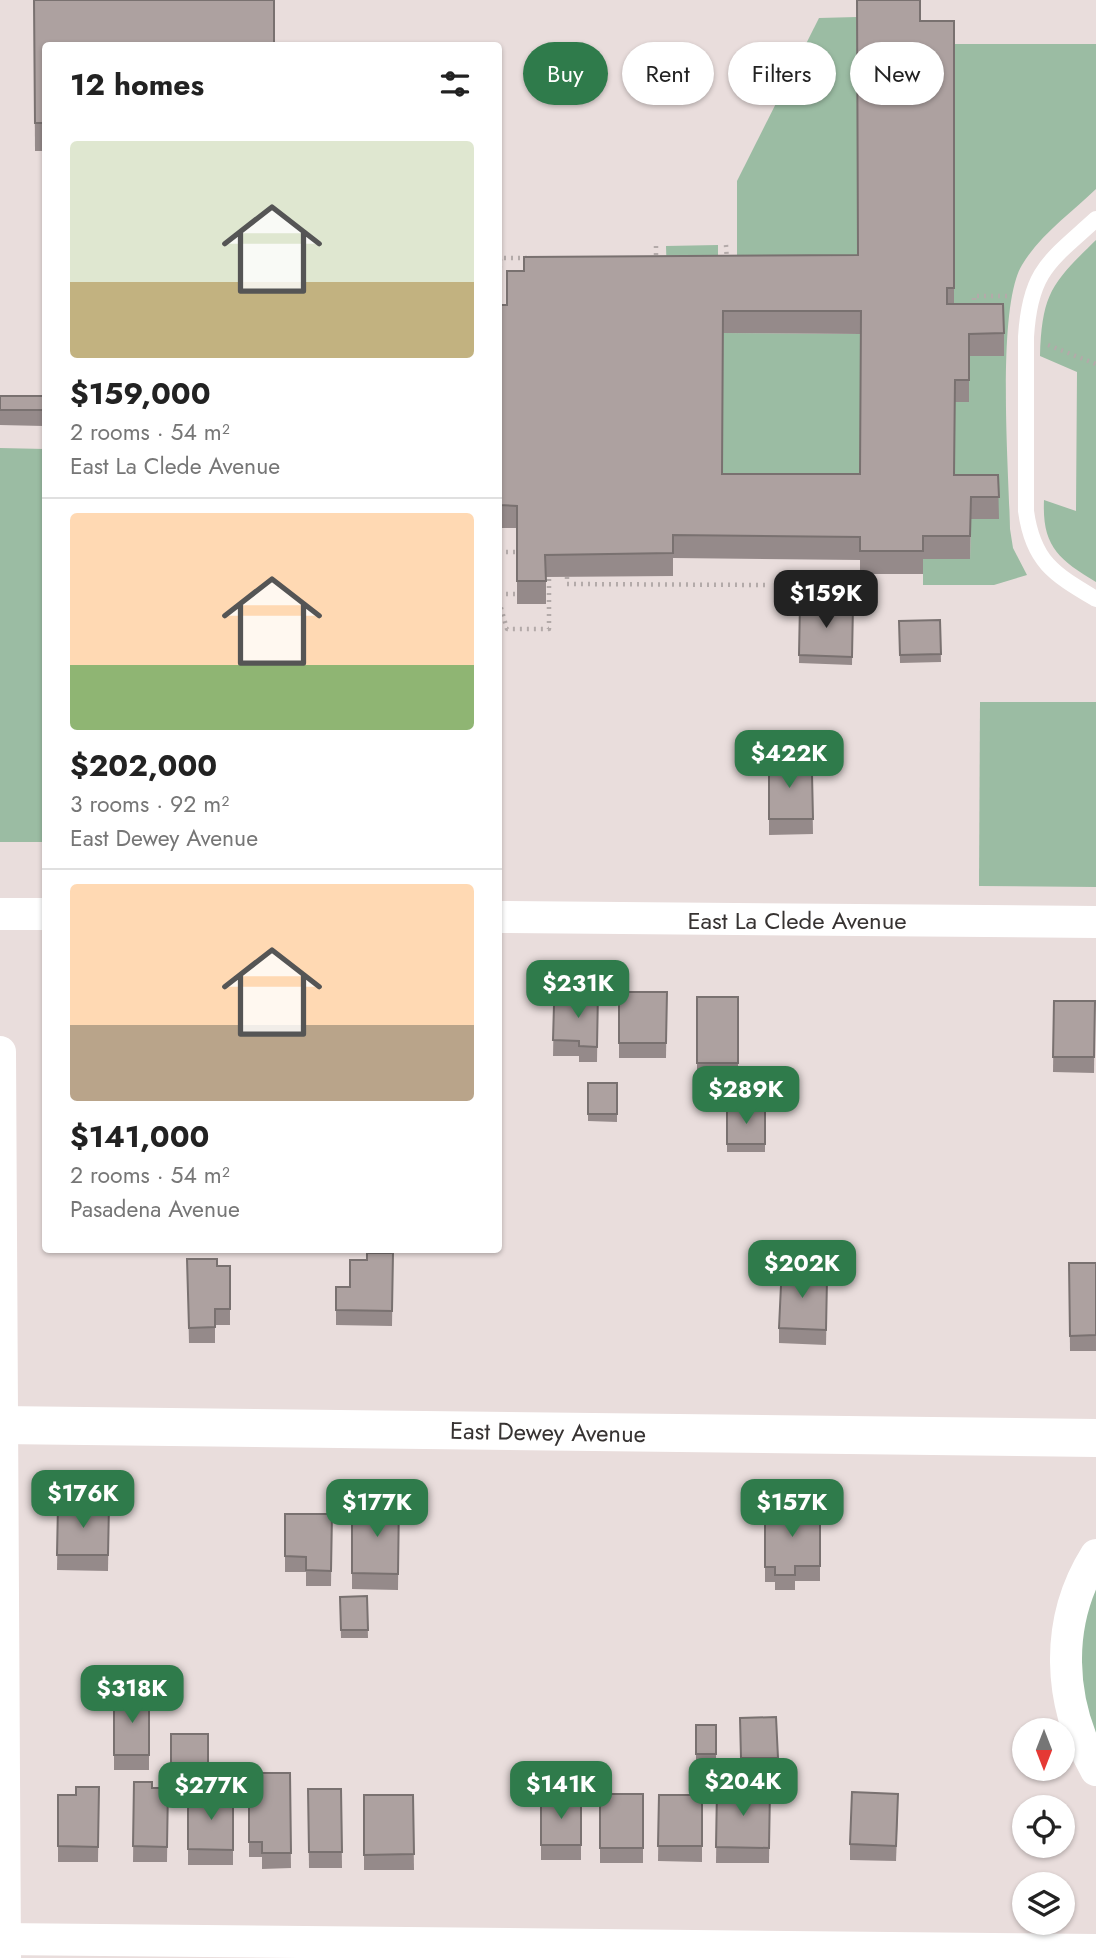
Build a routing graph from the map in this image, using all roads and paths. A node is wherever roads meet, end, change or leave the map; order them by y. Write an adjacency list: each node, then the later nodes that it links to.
1 (1096, 219): 12 (lane)
2 (726, 245): 8 (path)
3 (656, 246): 4 (path)
4 (656, 257): 6 (path); 9 (path)
5 (502, 258): 7 (path)
6 (643, 258)
7 (532, 259)
8 (727, 267)
9 (657, 268)
10 (1011, 296): 11 (path)
11 (974, 317)
12 (1026, 337): 13 (path); 21 (lane)
13 (1096, 365)
14 (502, 552): 15 (path)
15 (517, 552)
16 (567, 576): 18 (path)
17 (549, 577): 22 (path)
18 (766, 585)
19 (502, 594): 20 (path)
20 (517, 594)
21 (1096, 599)
22 (502, 612)
23 (0, 914): 24 (street)
24 (42, 914)
25 (502, 918): 26 (street, East La Clede Avenue)
26 (1096, 922)
27 (0, 1052): 28 (street)
28 (1, 1425): 29 (street, East Dewey Avenue); 32 (street)
29 (1096, 1438)
30 (1096, 1555): 31 (street)
31 (1096, 1770)
32 (3, 1946): 33 (street)
33 (1096, 1950)

